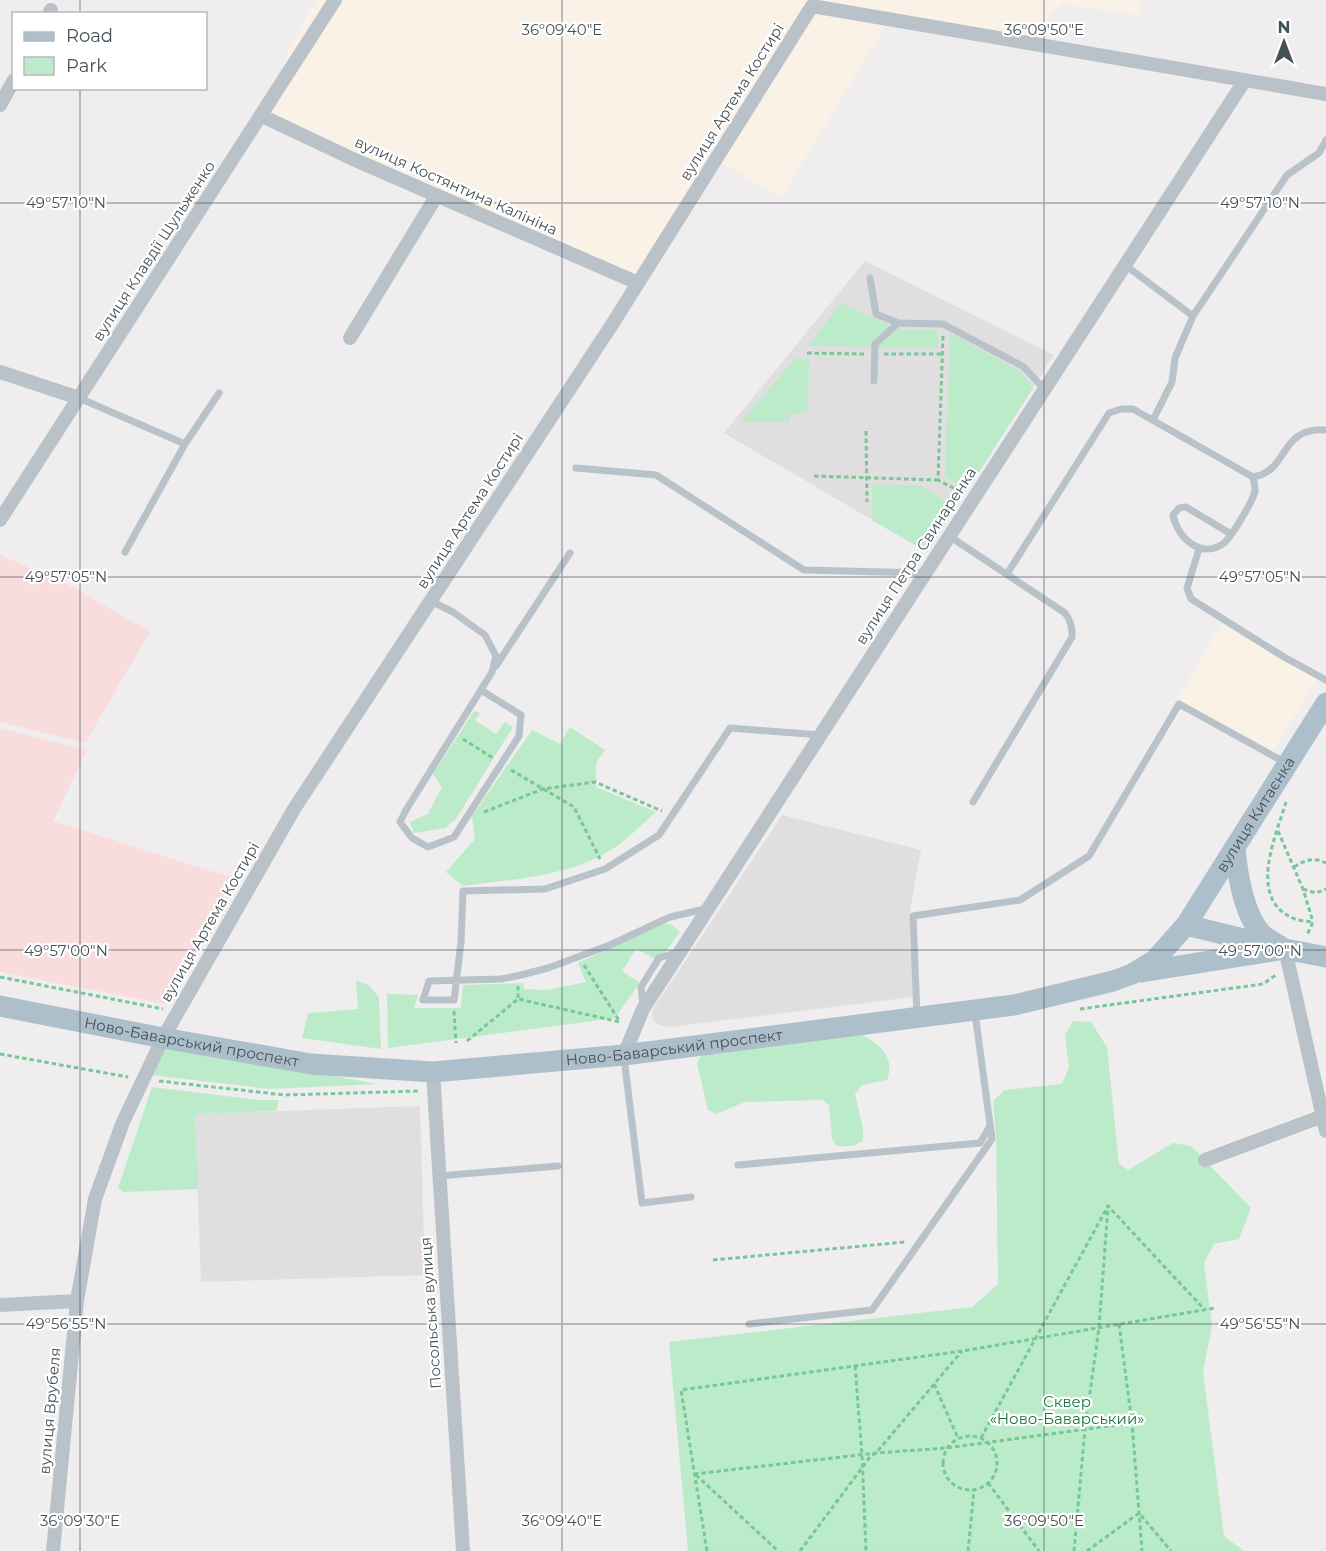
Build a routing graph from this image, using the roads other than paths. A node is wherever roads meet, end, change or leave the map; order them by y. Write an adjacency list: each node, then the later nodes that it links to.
1 (335, 0): 7 (street, вулиця Клавдії Шульженко)
2 (808, 3): 3 (street); 12 (street, вулиця Артема Костирі)
3 (1245, 80): 5 (street); 10 (street, вулиця Петра Свинаренка)
4 (12, 84): 6 (street)
5 (1326, 94)
6 (0, 105)
7 (262, 116): 9 (street, вулиця Костянтина Калініна); 20 (street, вулиця Клавдії Шульженко)
8 (1326, 141): 13 (lane)
9 (437, 195): 12 (street, вулиця Костянтина Калініна); 15 (street)
10 (1125, 264): 13 (lane); 18 (street, вулиця Петра Свинаренка)
11 (870, 279): 14 (lane)
12 (638, 283): 34 (street, вулиця Артема Костирі)
13 (1193, 316): 21 (lane)
14 (898, 323): 17 (lane); 18 (lane)
15 (350, 338)
16 (0, 372): 20 (street)
17 (874, 381)
18 (1044, 389): 28 (street, вулиця Петра Свинаренка)
19 (219, 393): 23 (lane)
20 (79, 398): 23 (lane); 26 (street, вулиця Клавдії Шульженко)
21 (1153, 420): 25 (lane); 33 (lane)
22 (1326, 430): 25 (lane)
23 (185, 444): 30 (lane)
24 (576, 468): 32 (lane)
25 (1253, 477): 27 (lane)
26 (0, 520)
27 (1231, 534): 29 (lane); 29 (lane)
28 (949, 537): 32 (street, вулиця Петра Свинаренка); 33 (lane)
29 (1200, 549): 36 (lane)
30 (125, 552)
31 (570, 553): 35 (lane)
32 (925, 573): 39 (street, вулиця Петра Свинаренка)
33 (1007, 574): 41 (lane)
34 (431, 601): 35 (lane); 52 (street, вулиця Артема Костирі)
35 (492, 672): 37 (lane)
36 (1326, 681)
37 (481, 690): 37 (lane)
38 (1326, 703): 40 (main road, вулиця Китаєнка)
39 (820, 735): 43 (street, вулиця Петра Свинаренка); 48 (lane)
40 (1288, 764): 42 (main road, вулиця Китаєнка); 51 (lane)
41 (973, 802)
42 (1235, 848): 44 (main road, вулиця Китаєнка); 46 (main road)
43 (708, 908): 48 (lane); 53 (street, вулиця Петра Свинаренка)
44 (1186, 925): 46 (main road); 47 (main road, Ново-Баварський проспект)
45 (1326, 957): 46 (main road)
46 (1287, 958): 47 (main road); 55 (street)
47 (1132, 974): 50 (main road, Ново-Баварський проспект)
48 (455, 980): 48 (lane)
49 (0, 1006): 52 (main road, Ново-Баварський проспект)
50 (975, 1011): 51 (main road, Ново-Баварський проспект); 56 (lane)
51 (918, 1018): 53 (main road, Ново-Баварський проспект)
52 (162, 1038): 54 (main road, Ново-Баварський проспект); 63 (street, вулиця Врубеля)
53 (624, 1055): 54 (main road, Ново-Баварський проспект); 62 (lane)
54 (433, 1081): 61 (street, Посольська вулиця)
55 (1323, 1116): 57 (street); 58 (street)
56 (990, 1126): 59 (lane); 65 (lane)
57 (1326, 1131)
58 (1205, 1160)
59 (738, 1165)
60 (558, 1166): 61 (lane)
61 (439, 1176): 67 (street, Посольська вулиця)
62 (691, 1197)
63 (77, 1301): 64 (street); 66 (street, вулиця Врубеля)
64 (0, 1305)
65 (749, 1324)
66 (53, 1551)
67 (463, 1551)

